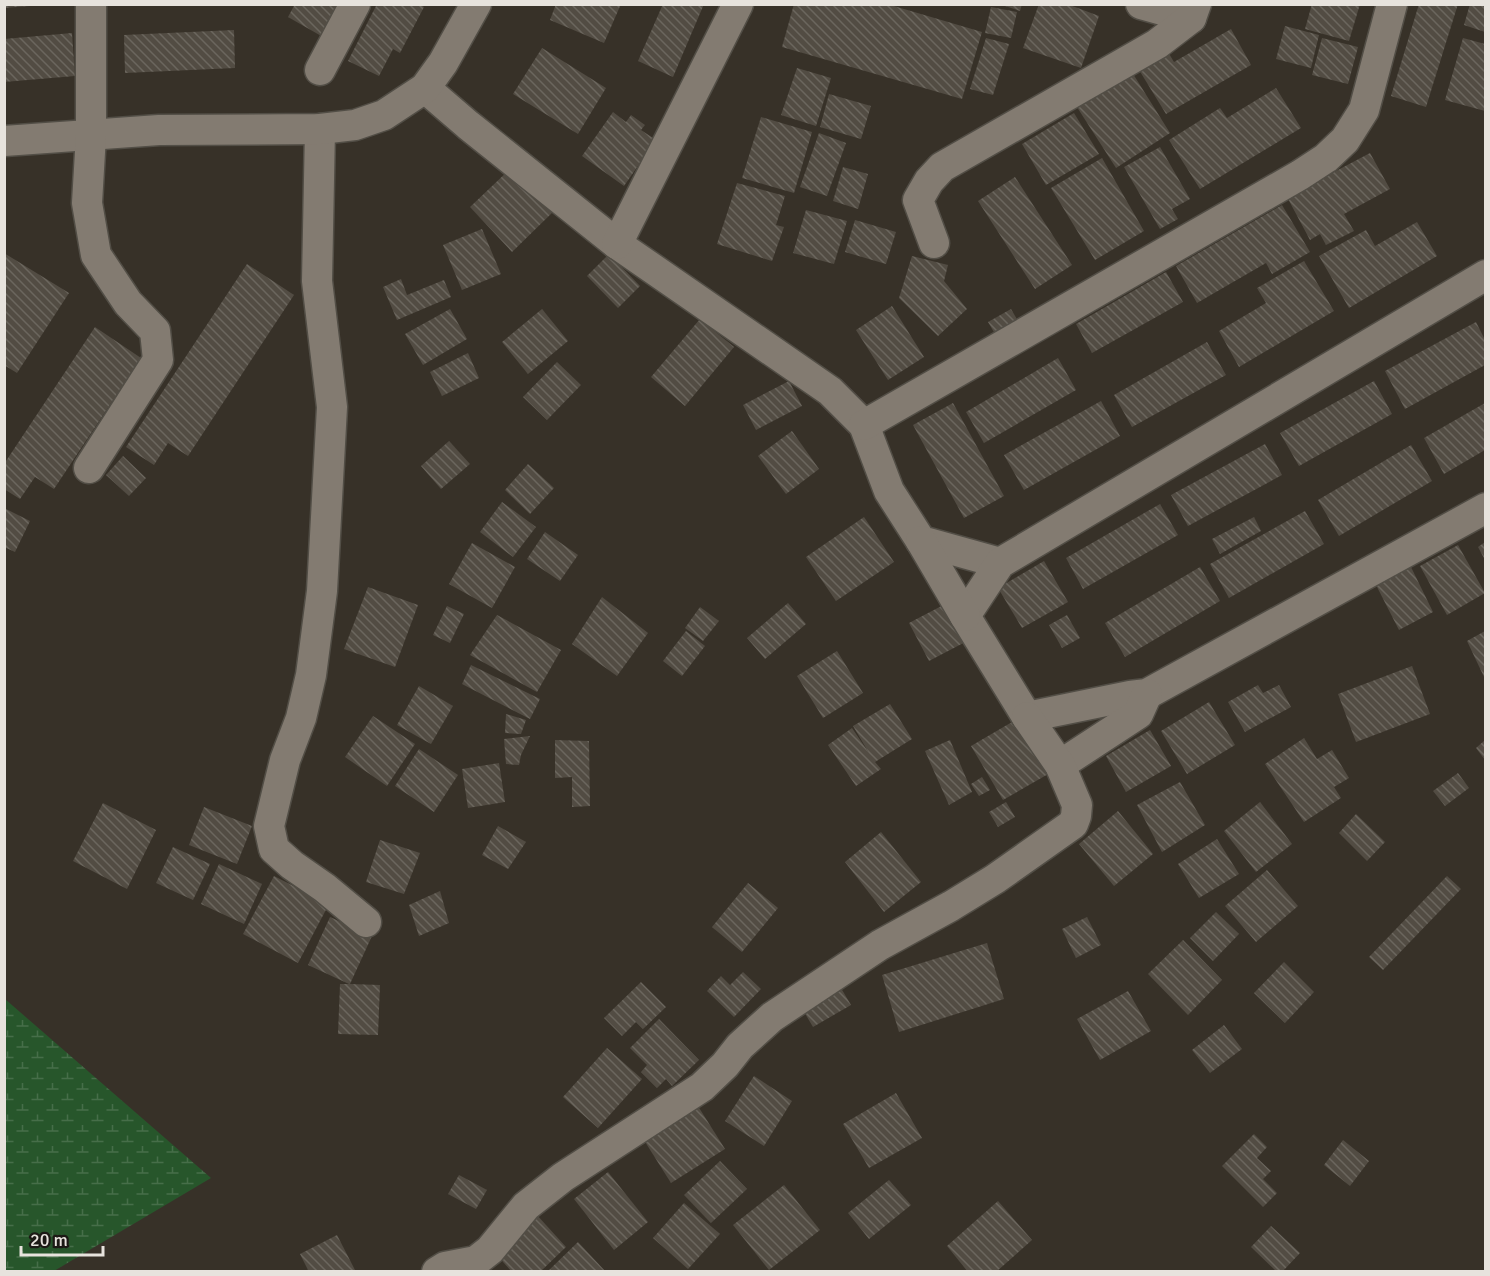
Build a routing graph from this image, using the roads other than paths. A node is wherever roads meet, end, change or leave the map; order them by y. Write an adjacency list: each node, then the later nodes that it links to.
1 (91, 4): 11 (street)
2 (355, 4): 8 (street)
3 (476, 4): 9 (street)
4 (738, 4): 14 (street)
5 (1141, 4): 7 (street)
6 (1392, 4): 16 (street)
7 (1194, 11): 13 (street)
8 (321, 70)
9 (424, 88): 10 (street); 14 (street)
10 (320, 129): 11 (street); 25 (street)
11 (91, 135): 12 (street); 17 (street)
12 (4, 141)
13 (934, 243)
14 (617, 244): 16 (street)
15 (1485, 275): 20 (street)
16 (864, 425): 19 (street)
17 (89, 468)
18 (1485, 508): 22 (street)
19 (921, 541): 20 (street); 21 (street)
20 (1000, 563): 21 (street)
21 (965, 616): 23 (street)
22 (1147, 694): 23 (street); 24 (street)
23 (1027, 717): 24 (street)
24 (1060, 765): 26 (street)
25 (366, 922)
26 (437, 1272)

